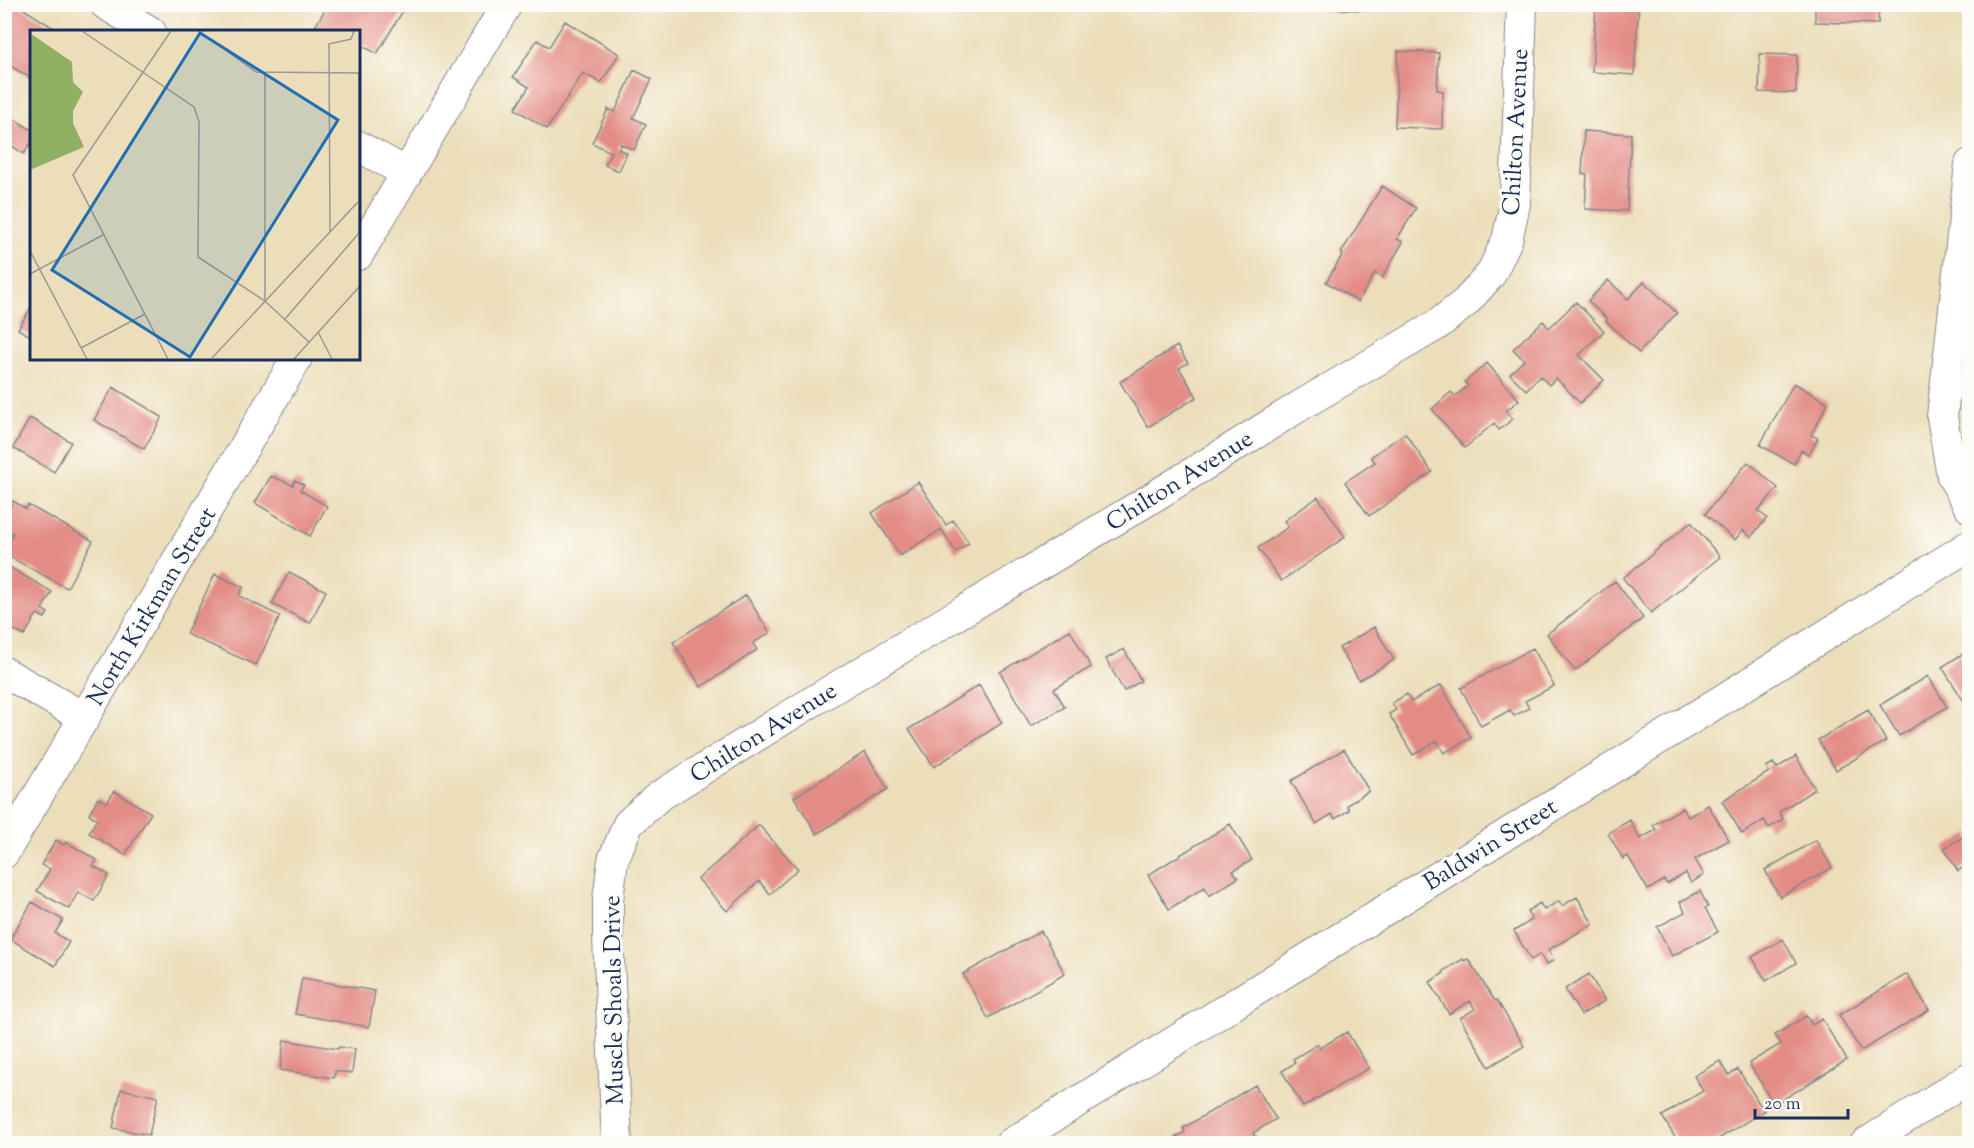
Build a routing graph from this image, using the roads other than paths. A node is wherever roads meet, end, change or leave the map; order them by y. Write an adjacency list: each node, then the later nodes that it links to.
1 (105, 4): 4 (street)
2 (507, 4): 7 (street)
3 (1522, 4): 14 (street, Chilton Avenue)
4 (148, 30)
5 (360, 147): 7 (street)
6 (1970, 164): 10 (street)
7 (407, 173): 8 (street)
8 (360, 252)
9 (296, 360): 13 (street, North Kirkman Street)
10 (1970, 508)
11 (1970, 545): 18 (street, Baldwin Street)
12 (4, 672): 13 (street)
13 (85, 718): 15 (street, North Kirkman Street)
14 (628, 824): 17 (street, Muscle Shoals Drive)
15 (4, 853)
16 (1970, 1077): 19 (street)
17 (617, 1143)
18 (1010, 1143)
19 (1865, 1143)

